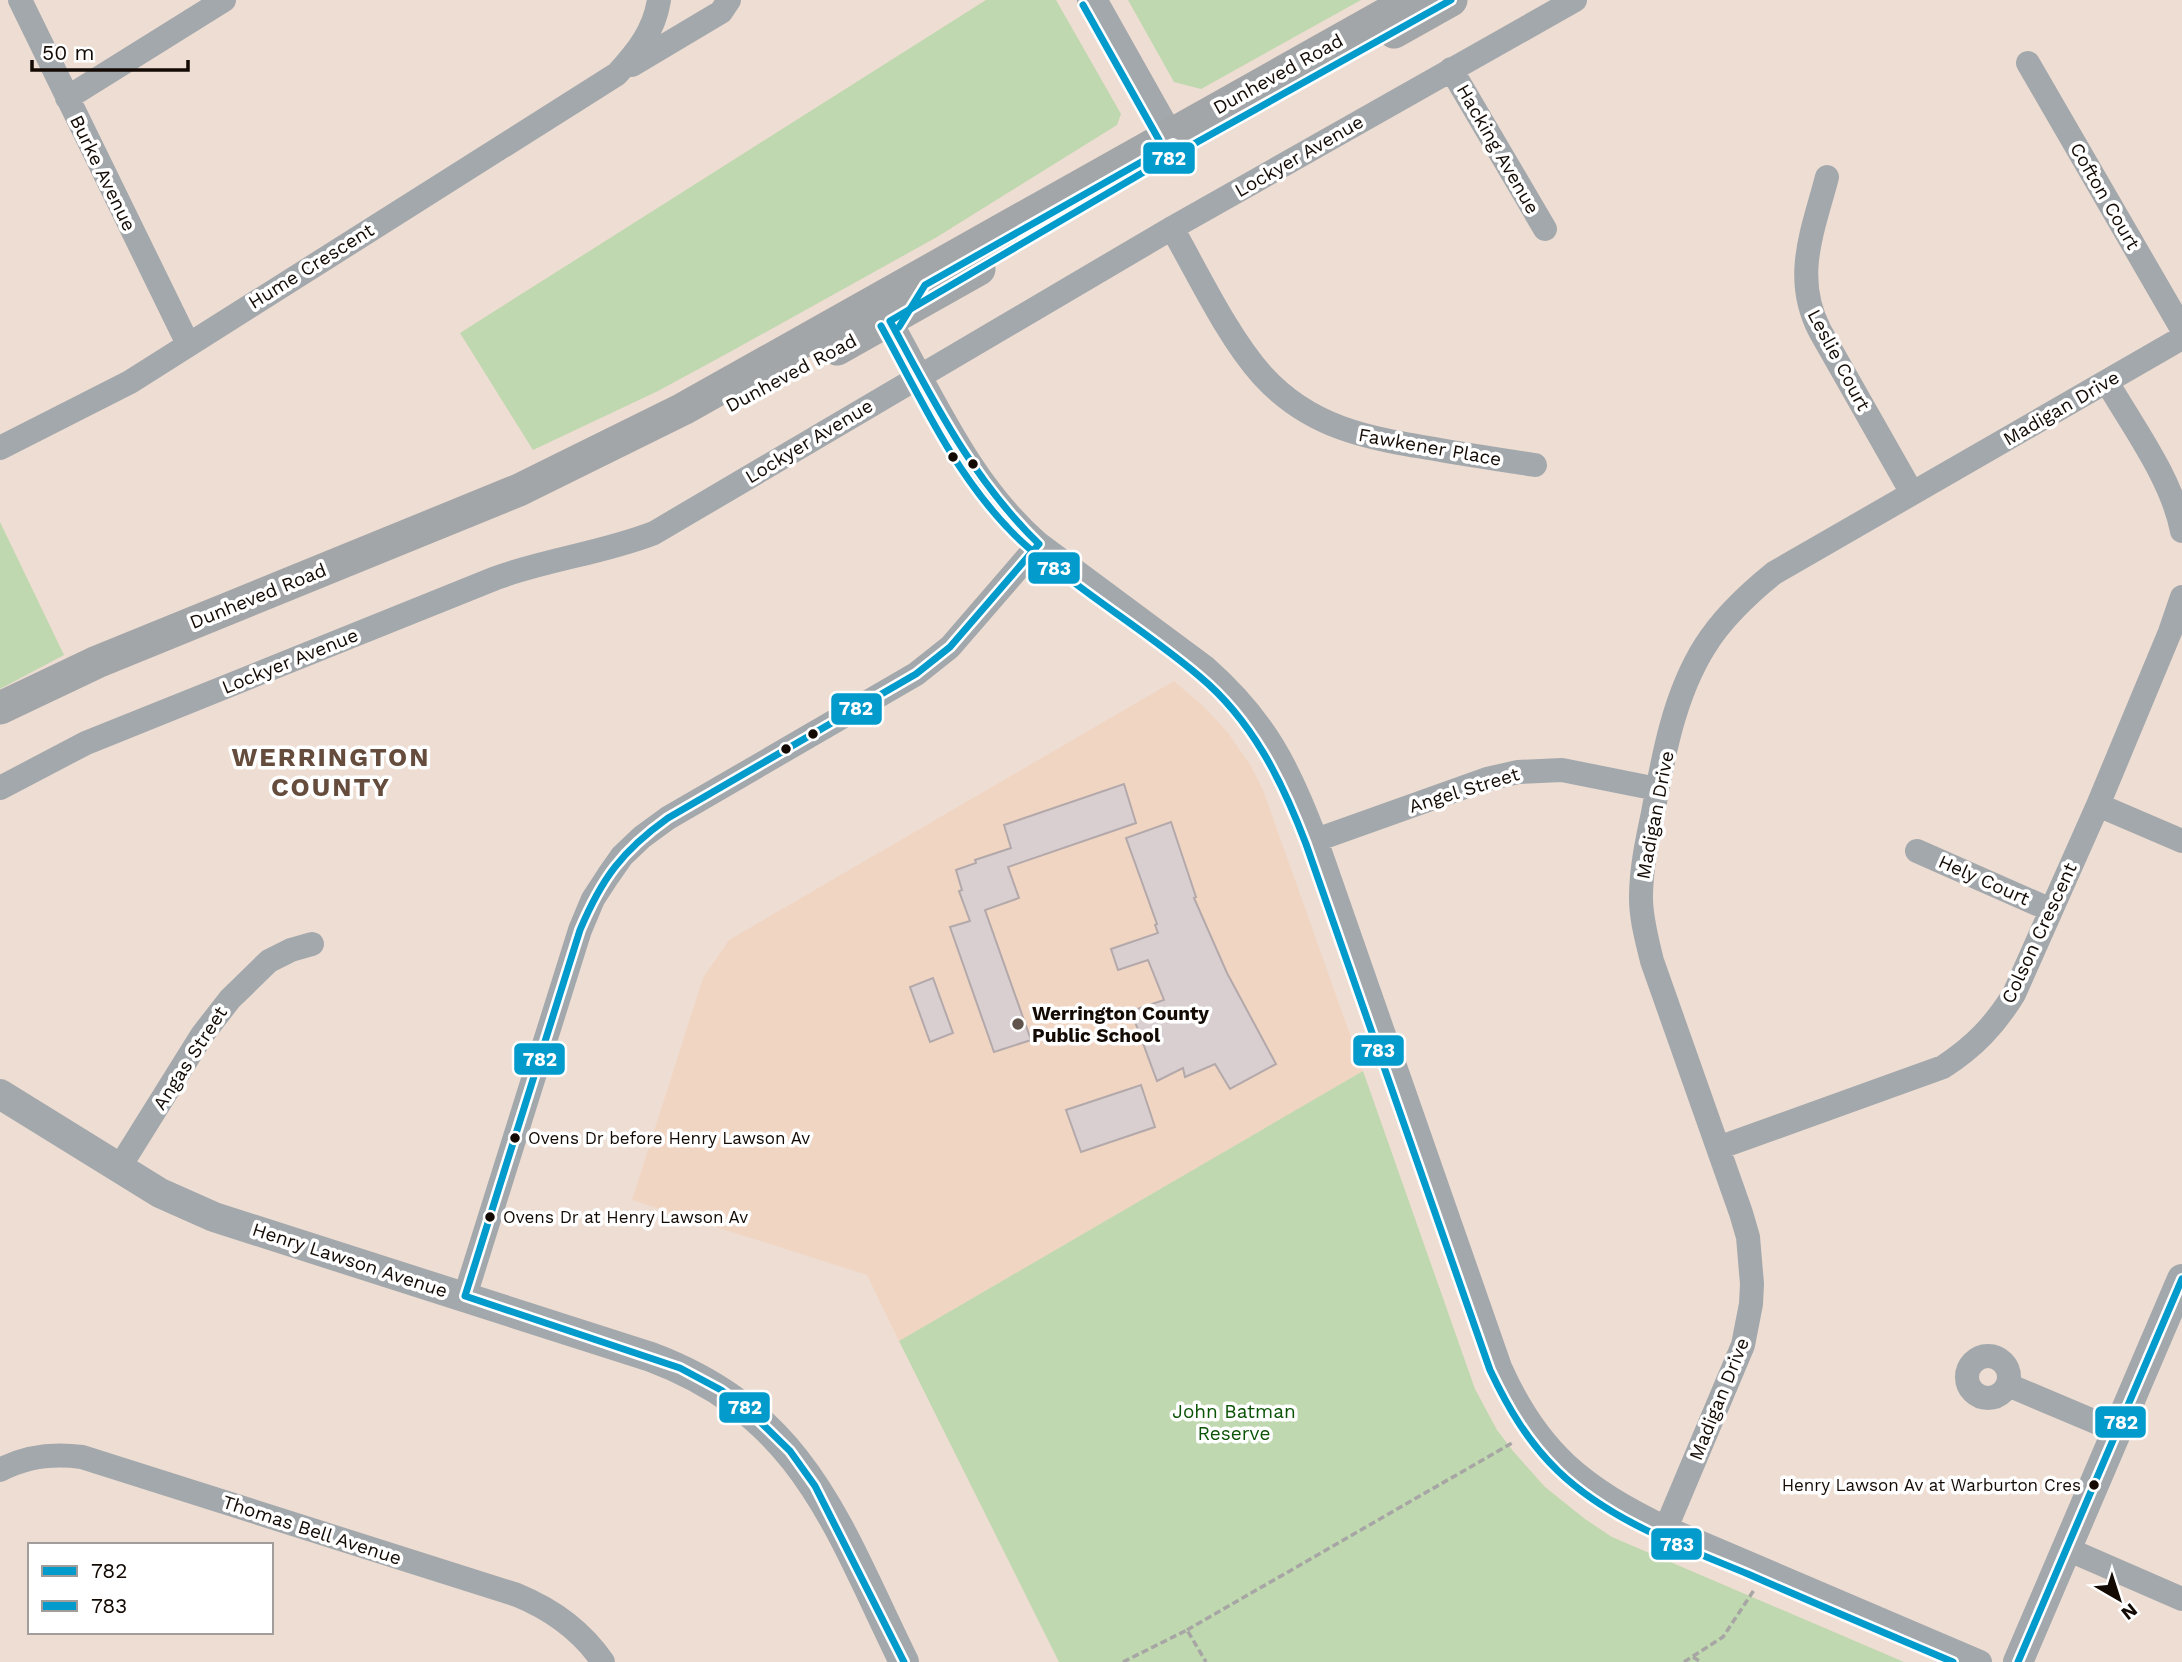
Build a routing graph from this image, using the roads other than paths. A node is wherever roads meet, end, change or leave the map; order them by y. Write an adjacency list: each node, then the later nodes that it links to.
1 (20, 0): 12 (street, Burke Avenue)
2 (224, 0): 12 (street)
3 (659, 0): 11 (street, Hume Crescent)
4 (729, 0): 11 (street, Hume Crescent)
5 (1092, 0): 13 (street)
6 (1411, 0): 13 (main road, Dunheved Road)
7 (1451, 0): 14 (main road, Dunheved Road)
8 (1574, 0): 10 (street, Lockyer Avenue)
9 (2028, 63): 22 (street, Cofton Court)
10 (1451, 69): 17 (street, Lockyer Avenue); 18 (street, Hacking Avenue)
11 (617, 74): 24 (street, Hume Crescent)
12 (67, 98): 24 (street, Burke Avenue)
13 (1168, 135): 14 (main road); 15 (main road); 19 (main road, Dunheved Road)
14 (1206, 138): 15 (main road, Dunheved Road)
15 (1149, 169): 20 (main road, Dunheved Road)
16 (1827, 177): 30 (street, Leslie Court)
17 (1172, 229): 25 (street, Lockyer Avenue); 28 (street, Fawkener Place)
18 (1545, 229)
19 (918, 277): 20 (main road); 21 (main road, Dunheved Road)
20 (890, 321): 21 (main road); 25 (street); 29 (main road, Dunheved Road)
21 (831, 328): 29 (main road, Dunheved Road)
22 (2182, 329)
23 (2182, 338): 26 (street, Madigan Drive)
24 (188, 344): 27 (street, Hume Crescent)
25 (920, 375): 32 (street); 35 (street, Lockyer Avenue)
26 (2106, 382): 30 (street, Madigan Drive); 31 (street)
27 (0, 448)
28 (1535, 465)
29 (519, 490): 34 (main road, Dunheved Road)
30 (1912, 494): 36 (street, Madigan Drive)
31 (2182, 531)
32 (1040, 544): 38 (street); 47 (street)
33 (2182, 597): 37 (street, Colson Crescent)
34 (0, 708)
35 (0, 788)
36 (1657, 789): 38 (street, Angel Street); 44 (street, Madigan Drive)
37 (2098, 805): 39 (street); 41 (street, Colson Crescent)
38 (1316, 840): 51 (street)
39 (2182, 841)
40 (1917, 850): 41 (street, Hely Court)
41 (2051, 910): 44 (street, Colson Crescent)
42 (312, 944): 45 (street, Angas Street)
43 (3, 1104): 45 (street, Henry Lawson Avenue)
44 (1718, 1148): 51 (street, Madigan Drive)
45 (119, 1168): 47 (street, Henry Lawson Avenue)
46 (2182, 1279): 49 (street)
47 (465, 1296): 55 (street, Henry Lawson Avenue)
48 (2008, 1385): 49 (street)
49 (2117, 1430): 52 (street)
50 (0, 1470): 54 (street, Thomas Bell Avenue)
51 (1666, 1528): 56 (street)
52 (2067, 1549): 53 (street); 57 (street)
53 (2182, 1598)
54 (603, 1662)
55 (904, 1662)
56 (1980, 1662)
57 (2018, 1662)

